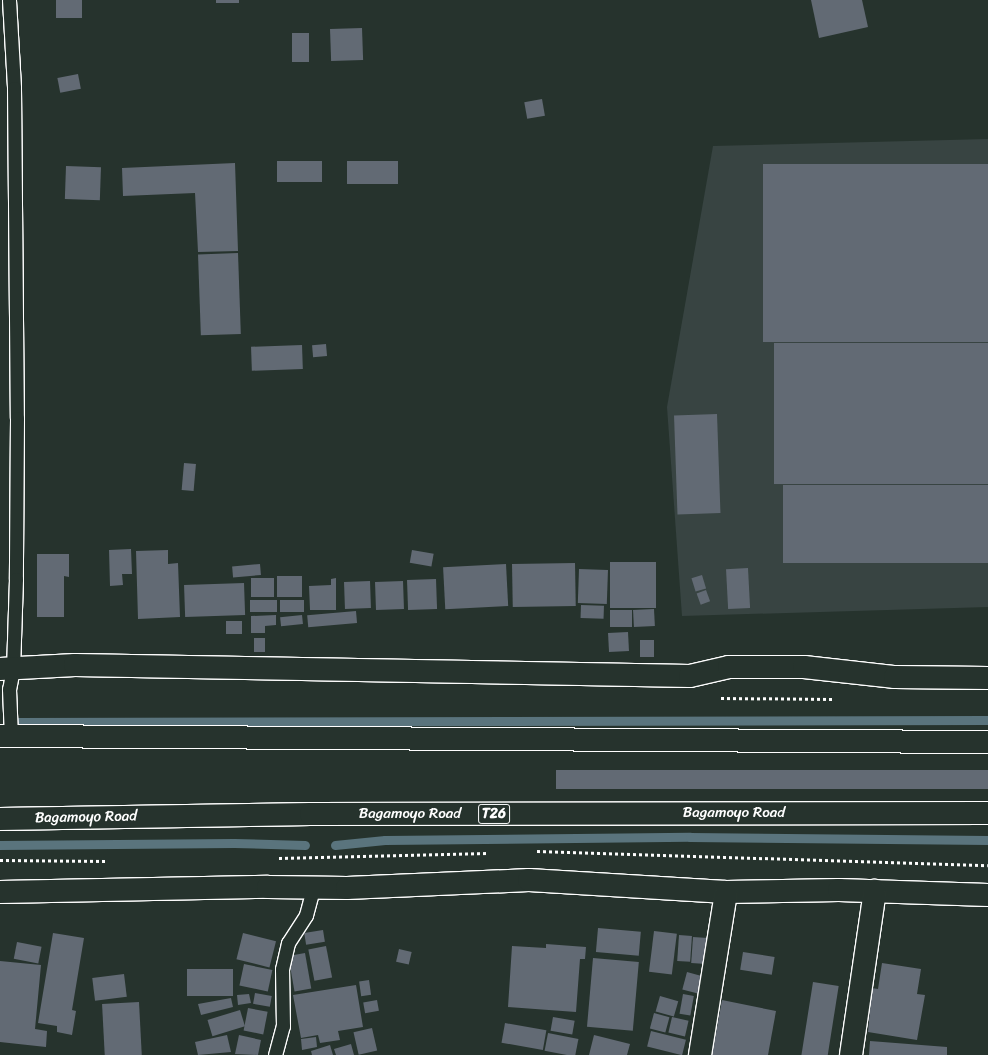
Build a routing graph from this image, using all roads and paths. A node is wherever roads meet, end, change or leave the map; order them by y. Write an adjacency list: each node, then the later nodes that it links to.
1 (9, 0): 2 (lane)
2 (4, 666): 3 (main road); 4 (lane)
3 (988, 678)
4 (5, 736): 5 (main road)
5 (988, 742)
6 (988, 813): 7 (main road, Bagamoyo Road / T26)
7 (0, 819)
8 (313, 888): 10 (main road); 11 (main road); 13 (lane)
9 (875, 891): 11 (main road); 12 (main road); 15 (main road)
10 (0, 892)
11 (726, 892): 14 (main road)
12 (988, 895)
13 (275, 1055)
14 (700, 1055)
15 (850, 1055)

